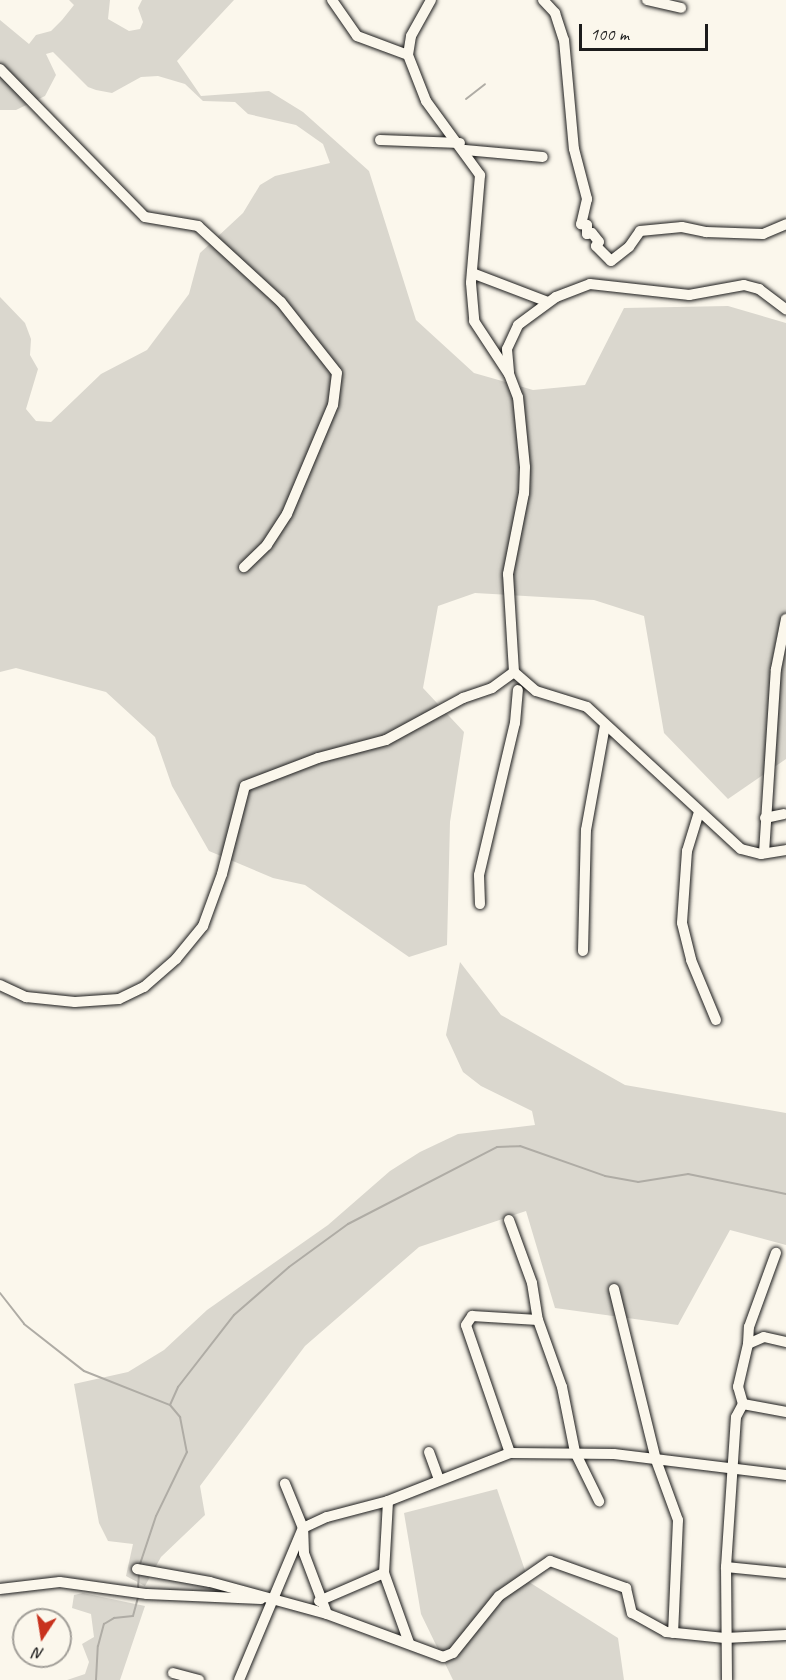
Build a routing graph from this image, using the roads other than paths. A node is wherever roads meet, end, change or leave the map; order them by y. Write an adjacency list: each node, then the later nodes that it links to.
1 (332, 0): 6 (street)
2 (431, 0): 6 (street)
3 (543, 0): 11 (street)
4 (647, 0): 5 (street)
5 (681, 8)
6 (408, 55): 9 (street)
7 (0, 69): 16 (street)
8 (380, 140): 9 (street)
9 (463, 146): 10 (street); 12 (street)
10 (543, 157)
11 (786, 224)
12 (472, 273): 13 (street); 15 (street)
13 (548, 302): 14 (street); 15 (street)
14 (786, 309)
15 (509, 374): 18 (street)
16 (244, 567)
17 (786, 619): 25 (street)
18 (514, 672): 19 (street); 21 (street)
19 (492, 688): 20 (street); 30 (street)
20 (518, 690): 21 (street); 28 (street)
21 (536, 691): 22 (street)
22 (605, 725): 23 (street); 29 (street)
23 (699, 812): 27 (street); 31 (street)
24 (784, 814): 25 (street)
25 (765, 818): 27 (street)
26 (786, 849): 27 (street)
27 (764, 853)
28 (480, 904)
29 (583, 951)
30 (0, 985)
31 (716, 1020)
32 (509, 1220): 35 (street)
33 (776, 1253): 37 (street)
34 (614, 1289): 43 (street)
35 (538, 1320): 41 (street); 42 (street)
36 (786, 1342): 37 (street)
37 (748, 1344): 38 (street)
38 (743, 1404): 39 (street); 44 (street)
39 (786, 1412)
40 (429, 1452): 46 (street)
41 (575, 1452): 42 (street); 43 (street); 49 (street)
42 (510, 1453): 46 (street)
43 (656, 1460): 44 (street); 59 (street)
44 (730, 1469): 45 (street); 51 (street)
45 (786, 1475)
46 (439, 1479): 48 (street)
47 (285, 1484): 50 (street)
48 (388, 1501): 50 (street); 53 (street)
49 (599, 1501)
50 (303, 1528): 56 (street); 57 (street)
51 (726, 1567): 54 (street); 61 (street)
52 (137, 1569): 56 (street)
53 (384, 1573): 57 (street); 62 (street)
54 (786, 1573)
55 (0, 1588): 56 (street)
56 (271, 1599): 58 (street); 65 (street)
57 (320, 1600): 58 (street)
58 (327, 1614): 62 (street)
59 (673, 1634): 61 (street); 62 (street)
60 (786, 1635): 61 (street)
61 (725, 1638): 66 (street)
62 (409, 1643)
63 (173, 1673): 64 (street)
64 (199, 1680)
65 (239, 1680)
66 (727, 1680)

